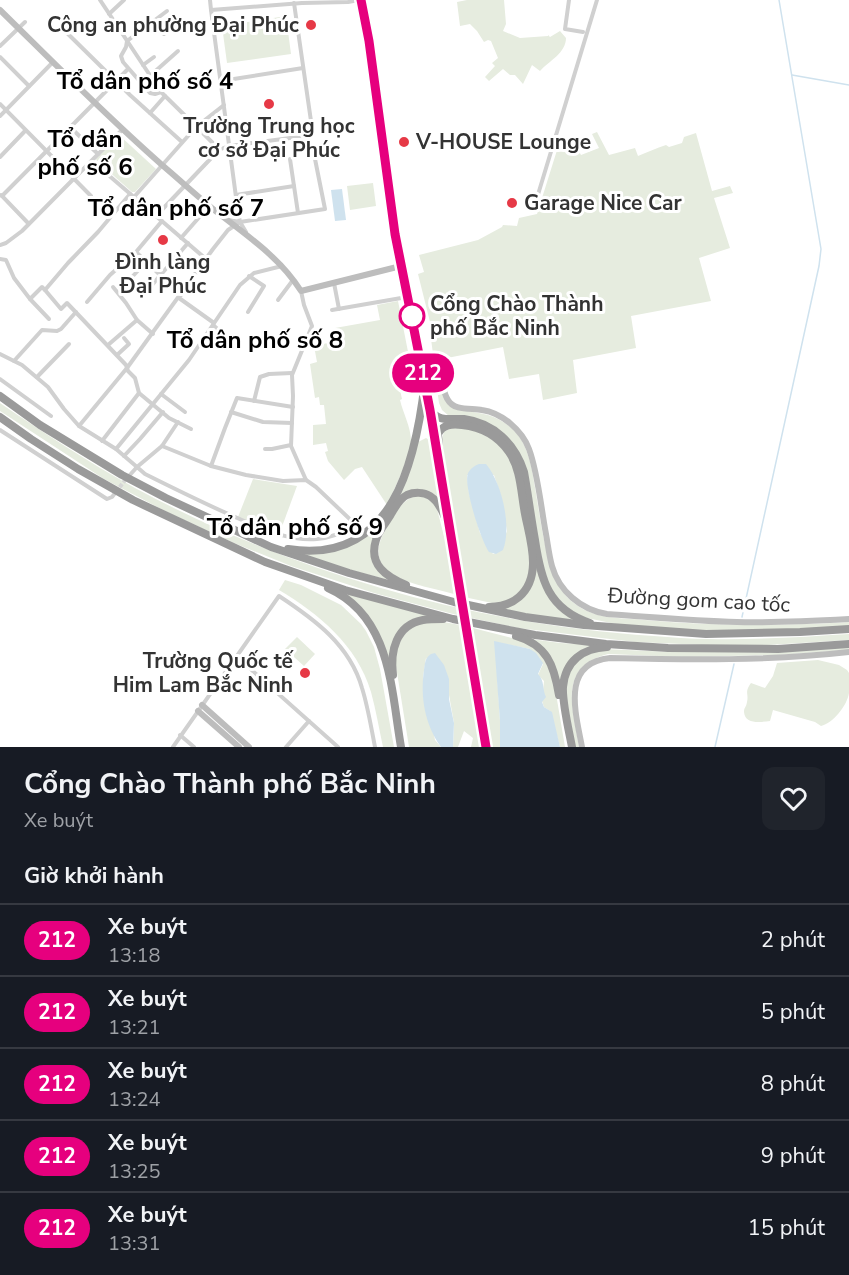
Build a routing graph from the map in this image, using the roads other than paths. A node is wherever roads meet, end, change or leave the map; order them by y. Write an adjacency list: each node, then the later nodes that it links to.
1 (100, 0): 13 (street)
2 (124, 0): 13 (street)
3 (210, 0): 11 (street)
4 (360, 0): 7 (street); 79 (main road)
5 (568, 0): 17 (street)
6 (597, 0): 63 (street)
7 (325, 1): 9 (street)
8 (274, 2): 9 (street); 11 (street)
9 (294, 3): 27 (street)
10 (0, 10): 16 (main road)
11 (211, 10): 31 (street)
12 (167, 11): 14 (street)
13 (109, 14): 20 (street)
14 (154, 20): 19 (street); 20 (street)
15 (25, 22): 16 (street)
16 (18, 28): 21 (street); 25 (main road)
17 (583, 32)
18 (67, 33): 30 (street)
19 (164, 33)
20 (127, 41): 26 (street); 28 (street)
21 (0, 46)
22 (178, 51): 29 (street)
23 (0, 57): 32 (street)
24 (154, 57): 26 (street)
25 (53, 62): 32 (street); 35 (main road)
26 (143, 64): 29 (street)
27 (303, 68): 31 (street); 46 (street)
28 (128, 69): 30 (street); 33 (street)
29 (151, 75): 33 (street)
30 (116, 81): 35 (street); 39 (street)
31 (221, 81): 37 (street)
32 (29, 86): 38 (street)
33 (161, 92): 34 (street)
34 (165, 96): 39 (street); 42 (street)
35 (94, 102): 41 (street); 43 (main road)
36 (0, 104): 38 (street)
37 (224, 105): 42 (street); 46 (street)
38 (6, 110): 40 (street); 44 (street)
39 (150, 113): 45 (street)
40 (0, 116)
41 (70, 127): 48 (street); 49 (street)
42 (196, 127): 45 (street); 47 (street)
43 (123, 129): 49 (street); 54 (main road)
44 (25, 131): 48 (street); 51 (street)
45 (182, 142): 54 (street)
46 (229, 146): 47 (street); 60 (street)
47 (220, 150): 56 (street)
48 (46, 151): 55 (street); 58 (street)
49 (98, 154): 53 (street)
50 (314, 154): 64 (street)
51 (0, 157)
52 (290, 159): 57 (street)
53 (92, 161): 55 (street); 59 (street)
54 (162, 165): 56 (main road); 59 (street)
55 (74, 179): 61 (street); 67 (street)
56 (186, 185): 62 (main road); 65 (street)
57 (294, 186): 60 (street); 64 (street)
58 (1, 195): 67 (street)
59 (132, 195): 65 (street); 86 (street)
60 (236, 195): 68 (street)
61 (91, 196)
62 (209, 206): 68 (main road); 70 (street)
63 (533, 212)
64 (298, 213): 68 (street)
65 (156, 216): 66 (street)
66 (162, 221): 70 (street); 74 (street)
67 (28, 223): 71 (street)
68 (238, 223): 76 (street); 78 (main road)
69 (0, 237): 71 (street)
70 (181, 238): 72 (street)
71 (6, 243): 73 (street)
72 (188, 243): 76 (street); 80 (street)
73 (0, 245)
74 (136, 252): 77 (street); 93 (street)
75 (0, 259): 91 (street)
76 (206, 259): 89 (street)
77 (146, 262): 80 (street); 82 (street)
78 (283, 266): 81 (street); 83 (main road)
79 (401, 266): 84 (main road); 90 (main road)
80 (161, 276): 88 (street); 89 (street)
81 (249, 276): 97 (street); 100 (street)
82 (132, 277)
83 (293, 279): 87 (main road); 92 (street)
84 (334, 283): 87 (main road); 94 (street)
85 (112, 287): 99 (street)
86 (45, 290): 91 (street); 96 (street)
87 (301, 291): 111 (street)
88 (146, 292)
89 (180, 296): 100 (street); 101 (street)
90 (408, 297): 94 (street); 114 (main road)
91 (30, 298): 98 (street)
92 (278, 300)
93 (87, 302)
94 (339, 309): 95 (street)
95 (332, 310)
96 (76, 312): 105 (street); 109 (street)
97 (248, 312)
98 (49, 319)
99 (137, 320): 101 (street); 105 (street)
100 (214, 324): 104 (street); 116 (street)
101 (153, 334): 110 (street)
102 (124, 338): 107 (street)
103 (69, 344): 112 (street)
104 (235, 344)
105 (108, 346): 107 (street)
106 (0, 354): 109 (street)
107 (117, 355): 110 (street)
108 (430, 357): 149 (main road, Đường gom cao tốc)
109 (14, 361): 112 (street)
110 (127, 368): 115 (street); 129 (street)
111 (292, 373): 118 (street); 120 (street)
112 (37, 377): 129 (street)
113 (0, 379): 125 (street)
114 (424, 381): 121 (main road); 144 (highway)
115 (139, 393): 119 (street); 132 (street)
116 (161, 394): 119 (street); 123 (street)
117 (0, 396): 144 (highway)
118 (254, 401): 120 (street); 124 (street)
119 (153, 403): 122 (street); 135 (street)
120 (293, 407): 128 (street)
121 (430, 410): 140 (highway); 153 (highway)
122 (163, 412): 127 (street); 137 (street)
123 (185, 412)
124 (231, 412): 128 (street); 138 (street)
125 (51, 416)
126 (0, 417): 146 (highway)
127 (178, 422): 130 (street); 134 (street)
128 (292, 423): 133 (street)
129 (79, 426): 132 (street)
130 (191, 429)
131 (0, 430): 143 (street)
132 (102, 441): 135 (street)
133 (291, 445): 136 (street); 142 (street)
134 (162, 446): 138 (street); 139 (street)
135 (116, 449): 137 (street)
136 (265, 449)
137 (124, 456): 139 (street)
138 (211, 466): 142 (street)
139 (137, 467): 141 (street); 142 (street)
140 (441, 473): 145 (highway); 148 (highway)
141 (129, 476)
142 (306, 480)
143 (116, 492)
144 (235, 530): 147 (highway)
145 (450, 532): 147 (highway); 162 (highway, bridge)
146 (239, 550): 150 (highway); 170 (highway)
147 (441, 598): 148 (highway)
148 (454, 602): 153 (highway)
149 (849, 619)
150 (453, 620): 151 (highway); 171 (highway)
151 (472, 624): 155 (highway); 172 (highway)
152 (849, 629): 153 (highway)
153 (693, 633)
154 (849, 644): 155 (highway)
155 (668, 648): 172 (highway)
156 (849, 652): 173 (main road)
157 (236, 657): 158 (street); 159 (street); 169 (street)
158 (200, 708): 160 (street); 161 (main road)
159 (309, 721): 167 (street); 168 (street)
160 (180, 735): 163 (street); 164 (street)
161 (234, 738): 165 (main road); 166 (main road)
162 (486, 745)
163 (173, 747)
164 (194, 747)
165 (239, 747)
166 (249, 747)
167 (286, 747)
168 (338, 747)
169 (375, 747)
170 (400, 747)
171 (405, 747)
172 (570, 747)
173 (582, 747)

